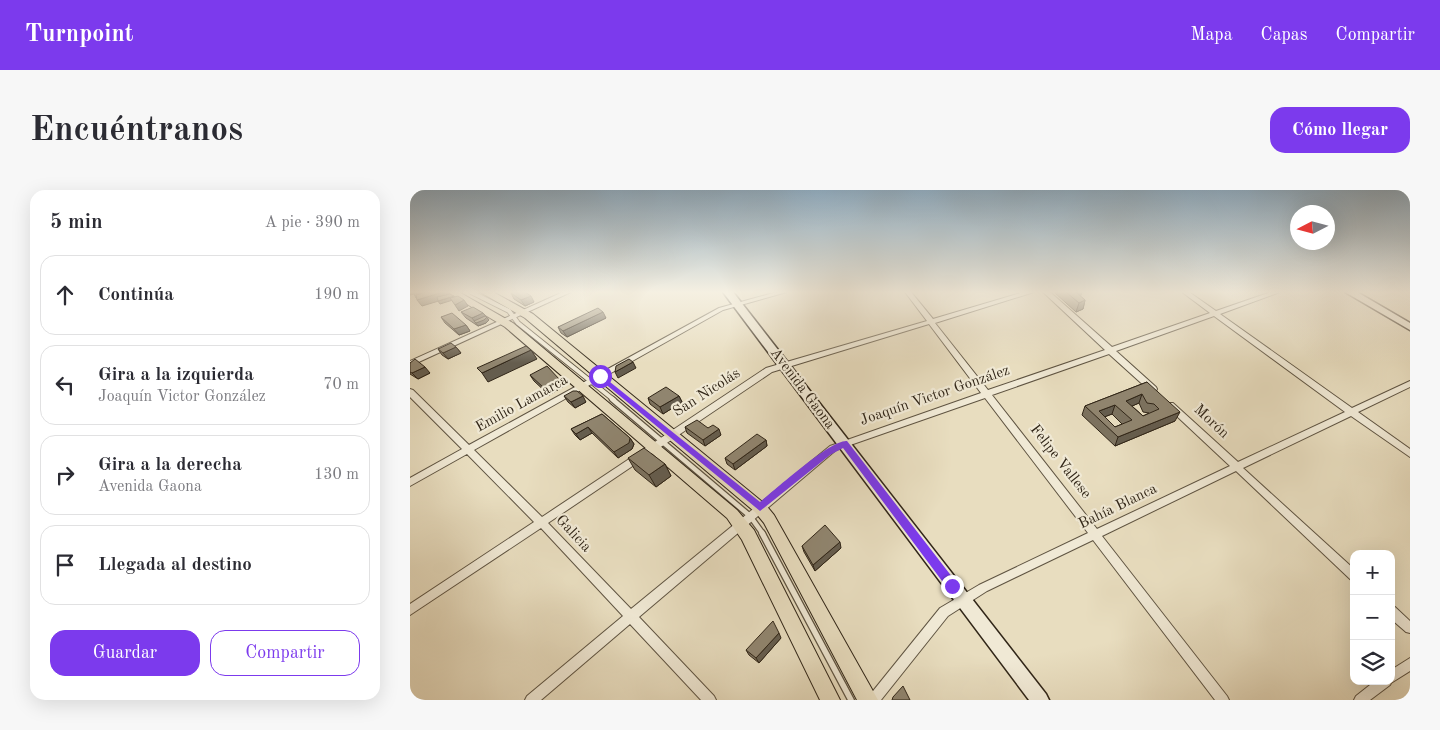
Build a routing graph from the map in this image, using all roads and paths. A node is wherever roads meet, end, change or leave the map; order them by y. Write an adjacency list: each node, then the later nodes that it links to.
1 (510, 316): 10 (main road)
2 (709, 316): 16 (street, Emilio Lamarca)
3 (747, 316): 15 (main road, Avenida Gaona)
4 (928, 316): 11 (street, Felipe Vallese)
5 (950, 316): 11 (street, San Nicolás)
6 (1072, 316): 13 (street, Morón)
7 (1210, 316): 13 (street, Joaquín Victor González)
8 (1218, 316): 20 (street)
9 (1391, 316): 12 (main road)
10 (513, 317): 14 (street); 16 (main road); 16 (main road)
11 (932, 321): 15 (street, San Nicolás); 19 (street, Felipe Vallese)
12 (1410, 327)
13 (1111, 351): 19 (street, Joaquín Victor González); 25 (street, Morón)
14 (410, 364)
15 (784, 365): 21 (street, San Nicolás); 22 (main road, Avenida Gaona)
16 (591, 382): 21 (main road); 21 (main road); 23 (street, Emilio Lamarca)
17 (1410, 384): 20 (street, Bahía Blanca)
18 (410, 392): 23 (street, Galicia)
19 (989, 394): 22 (street, Joaquín Victor González); 29 (street, Felipe Vallese)
20 (1352, 412): 24 (street); 25 (street, Bahía Blanca)
21 (663, 440): 27 (main road); 27 (main road); 28 (street, San Nicolás)
22 (844, 443): 27 (street, Joaquín Victor González); 31 (main road, Avenida Gaona)
23 (469, 450): 26 (street, Emilio Lamarca); 28 (street, Galicia)
24 (1410, 454)
25 (1238, 467): 29 (street, Bahía Blanca); 30 (street, Morón)
26 (410, 482)
27 (750, 516): 34 (street, Joaquín Victor González); 41 (main road); 42 (lane); 43 (main road)
28 (541, 522): 32 (street, San Nicolás); 34 (street, Galicia)
29 (1097, 534): 31 (street, Bahía Blanca); 46 (street, Felipe Vallese)
30 (1350, 572)
31 (963, 600): 44 (street, Bahía Blanca); 45 (main road, Avenida Gaona)
32 (410, 610)
33 (1395, 615): 35 (street)
34 (630, 617): 39 (street, Joaquín Victor González); 40 (street, Galicia)
35 (1410, 628)
36 (1410, 664): 37 (street)
37 (1395, 674)
38 (1381, 685): 47 (street)
39 (531, 700)
40 (710, 700)
41 (830, 700)
42 (851, 700)
43 (868, 700)
44 (873, 700)
45 (1040, 700)
46 (1223, 700)
47 (1360, 700)

